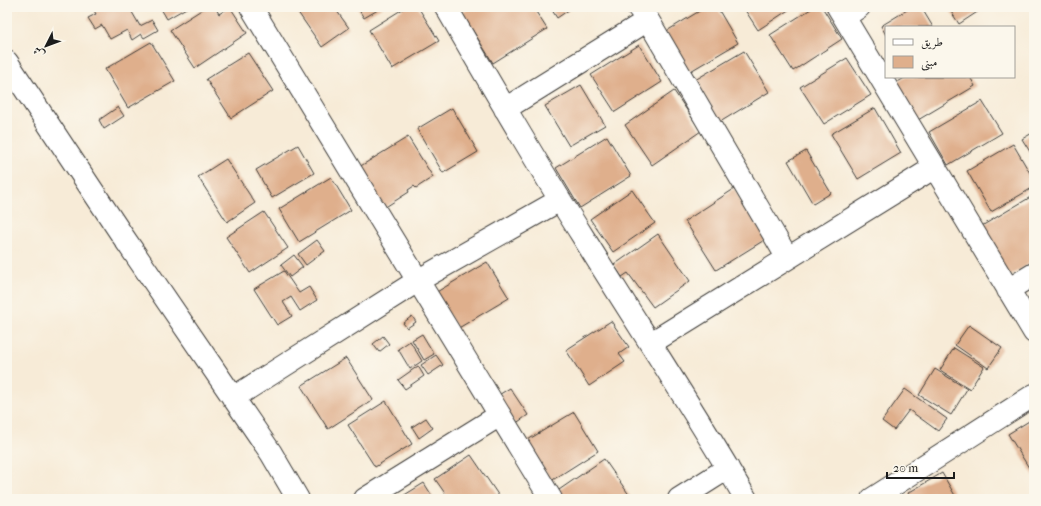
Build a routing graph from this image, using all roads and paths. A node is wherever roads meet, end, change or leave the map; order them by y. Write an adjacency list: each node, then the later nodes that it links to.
1 (251, 7): 13 (street)
2 (446, 7): 8 (street)
3 (847, 10): 6 (street)
4 (643, 14): 8 (street); 11 (street)
5 (7, 62): 18 (street)
6 (885, 78)
7 (885, 78): 9 (street)
8 (505, 110): 10 (street)
9 (935, 167): 11 (street); 14 (street)
10 (560, 200): 13 (street); 16 (street)
11 (787, 257): 16 (street)
12 (1034, 274): 14 (street)
13 (419, 280): 18 (street); 19 (street)
14 (1008, 290): 15 (street)
15 (1034, 332)
16 (651, 343): 20 (street)
17 (1034, 395): 26 (street)
18 (233, 398): 21 (street)
19 (500, 415): 22 (street); 23 (street)
20 (728, 468): 24 (street); 25 (street)
21 (298, 499)
22 (365, 499)
23 (551, 499)
24 (679, 499)
25 (746, 499)
26 (872, 499)

